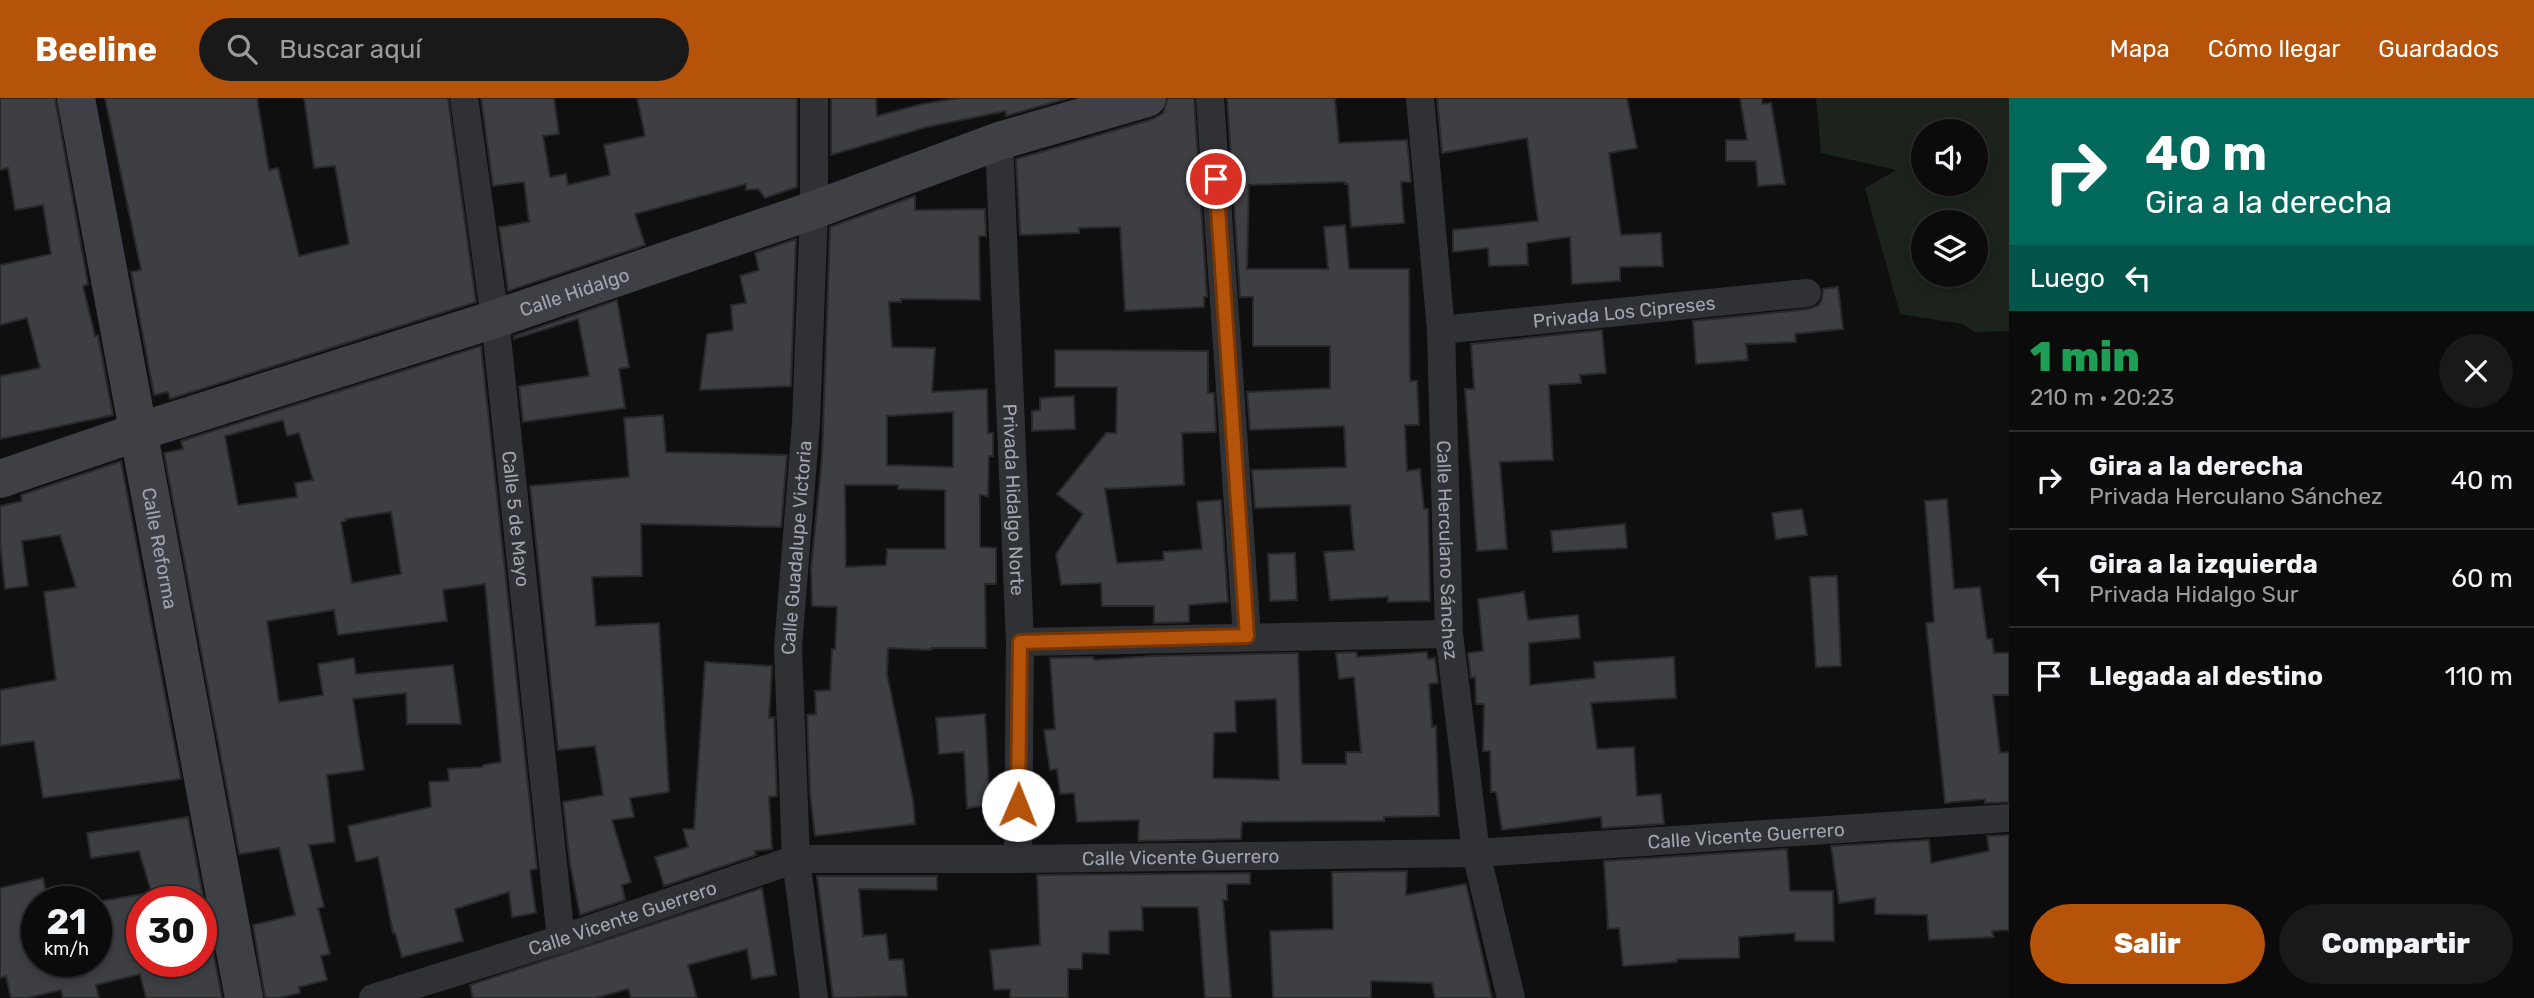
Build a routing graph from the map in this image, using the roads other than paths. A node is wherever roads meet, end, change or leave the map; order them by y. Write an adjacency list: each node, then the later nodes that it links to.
1 (76, 98): 12 (street, Calle Reforma)
2 (464, 98): 10 (street, Calle 5 de Mayo)
3 (814, 98): 8 (street, Calle Guadalupe Victoria)
4 (1147, 98): 7 (street, Calle Hidalgo)
5 (1210, 98): 15 (street)
6 (1420, 98): 11 (street, Calle Herculano Sánchez)
7 (999, 141): 8 (street, Calle Hidalgo); 16 (street, Privada Hidalgo Norte)
8 (814, 210): 10 (street, Calle Hidalgo); 19 (street, Calle Guadalupe Victoria)
9 (1808, 293): 11 (street, Privada Los Cipreses)
10 (495, 319): 12 (street, Calle Hidalgo); 21 (street, Calle 5 de Mayo)
11 (1441, 330): 14 (street, Calle Herculano Sánchez)
12 (138, 432): 13 (street, Calle Hidalgo); 22 (street, Calle Reforma)
13 (0, 479)
14 (1450, 634): 15 (street); 18 (street, Calle Herculano Sánchez)
15 (1247, 636): 16 (street)
16 (1020, 642): 20 (street, Privada Hidalgo Norte)
17 (2009, 818): 18 (street, Calle Vicente Guerrero)
18 (1476, 853): 20 (street, Calle Vicente Guerrero); 25 (street, Calle Herculano Sánchez)
19 (796, 859): 20 (street, Calle Vicente Guerrero); 21 (street, Calle Vicente Guerrero); 24 (street, Calle Guadalupe Victoria)
20 (1018, 859)
21 (561, 939): 23 (street, Calle Vicente Guerrero)
22 (244, 998)
23 (373, 998)
24 (814, 998)
25 (1511, 998)

